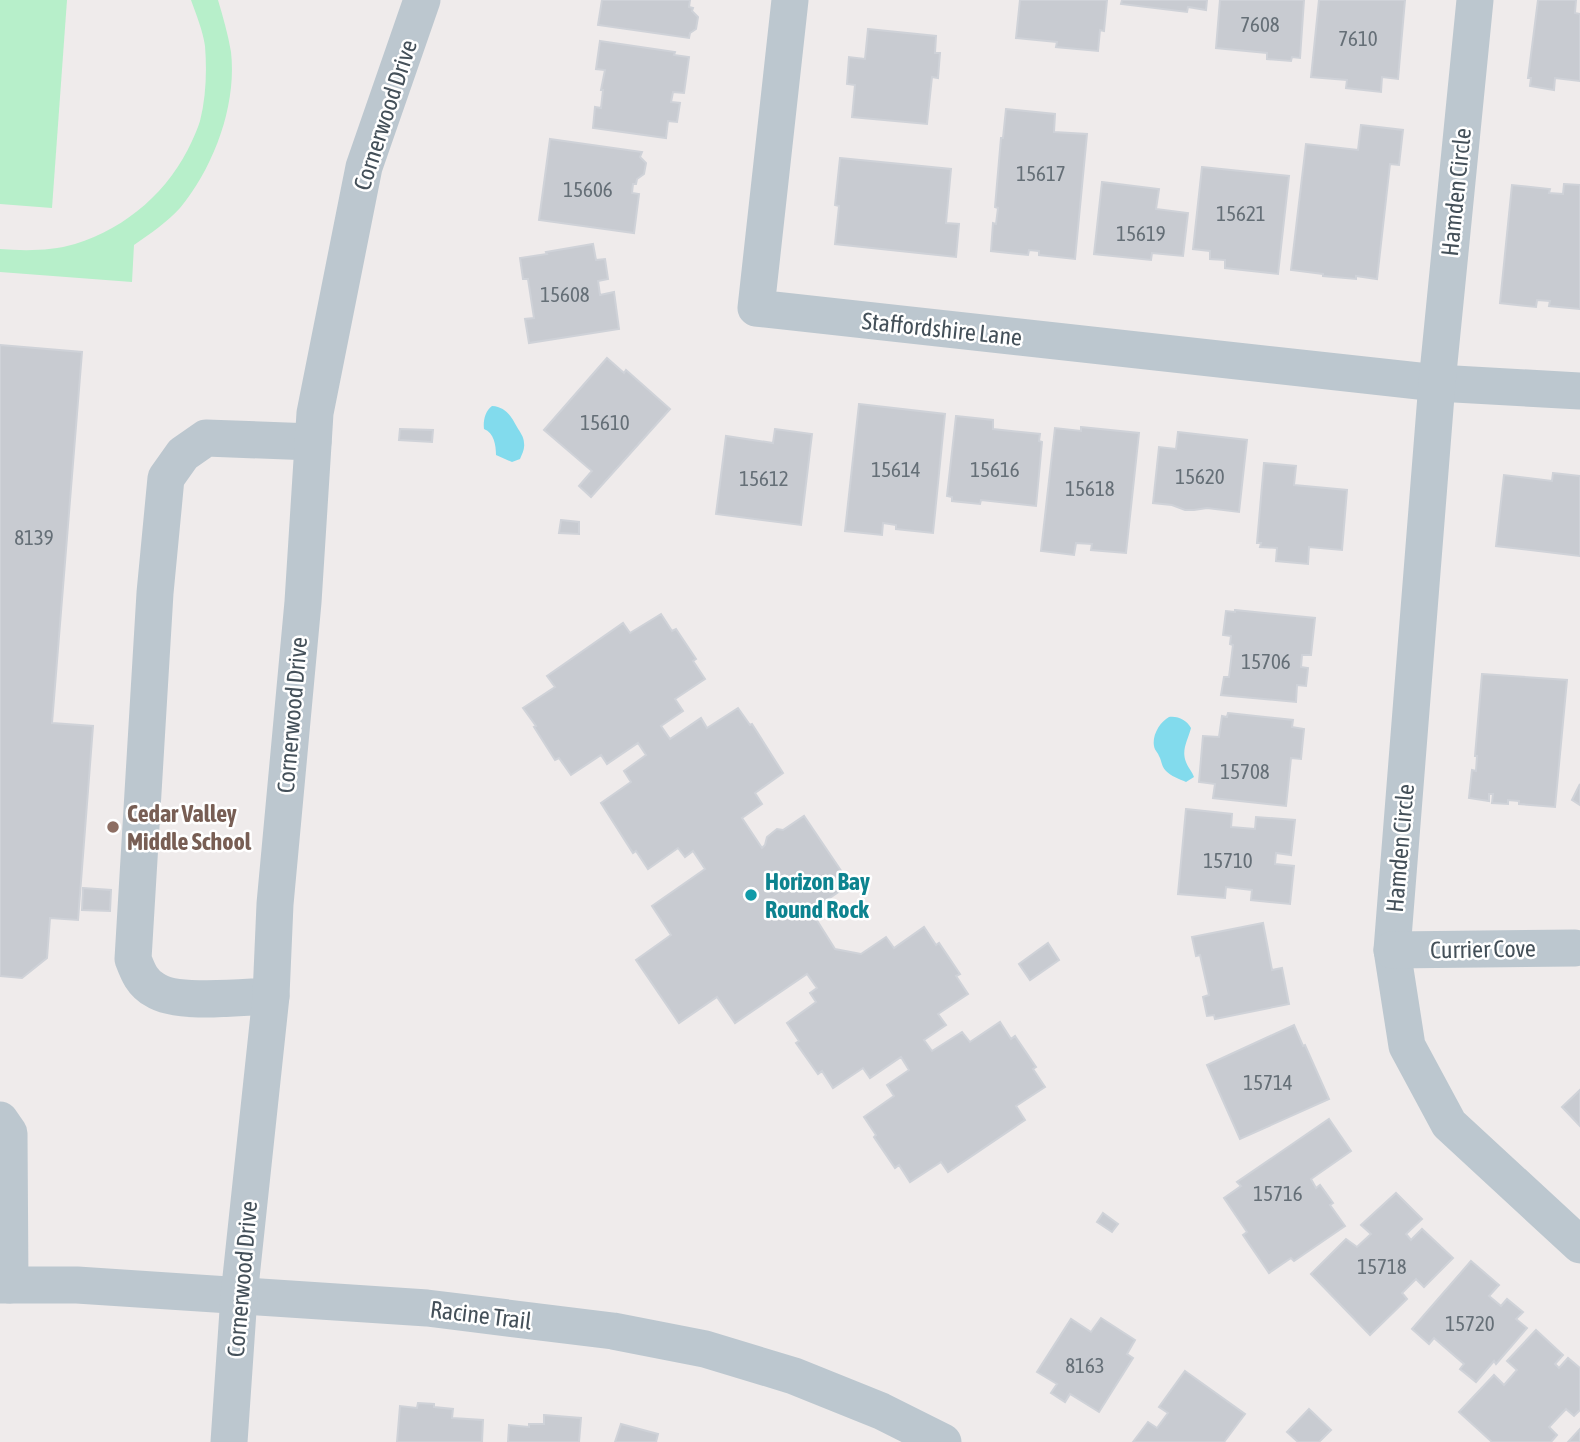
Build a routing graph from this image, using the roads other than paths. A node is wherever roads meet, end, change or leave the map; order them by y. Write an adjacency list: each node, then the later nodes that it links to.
1 (422, 0): 6 (street, Cornerwood Drive)
2 (790, 0): 4 (street, Staffordshire Lane)
3 (1475, 0): 4 (street, Hamden Circle)
4 (1437, 383): 5 (street); 8 (street, Hamden Circle)
5 (1580, 391)
6 (313, 442): 9 (street, Cornerwood Drive); 9 (street)
7 (1575, 948): 8 (street, Currier Cove)
8 (1392, 950): 11 (street, Hamden Circle)
9 (271, 996): 13 (street, Cornerwood Drive)
10 (0, 1119): 12 (street)
11 (1580, 1245)
12 (5, 1285): 13 (street, Racine Trail)
13 (239, 1296): 14 (street, Cornerwood Drive); 15 (street, Racine Trail)
14 (229, 1442)
15 (943, 1442)

